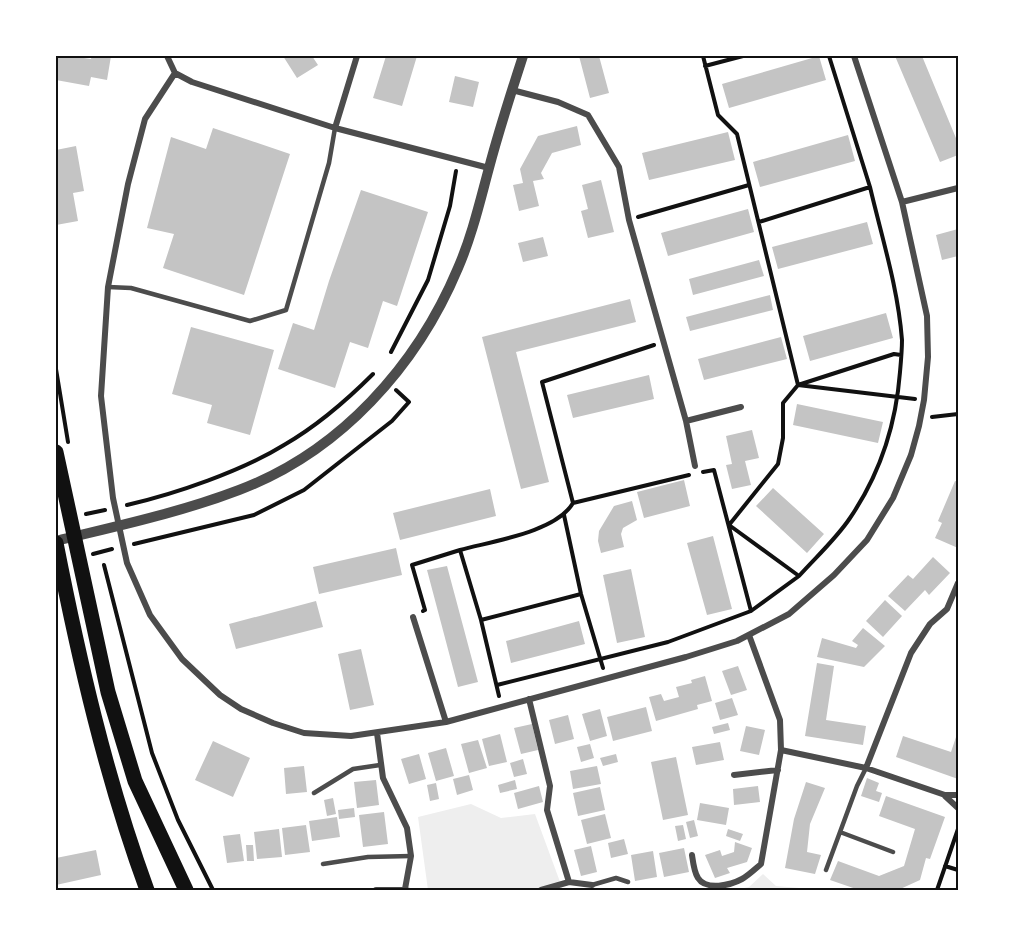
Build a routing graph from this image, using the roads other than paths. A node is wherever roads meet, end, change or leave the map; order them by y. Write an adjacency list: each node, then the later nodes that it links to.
1 (167, 56): 5 (street)
2 (357, 56): 7 (street)
3 (523, 56): 6 (street)
4 (854, 56): 10 (street)
5 (175, 73): 7 (street); 11 (street)
6 (512, 90): 8 (street); 13 (street)
7 (334, 128): 8 (street); 11 (lane)
8 (489, 168): 16 (street)
9 (958, 188): 10 (street)
10 (902, 202): 19 (street)
11 (108, 287): 22 (street)
12 (741, 407): 13 (street)
13 (686, 421): 15 (street)
14 (56, 452): 45 (highway)
15 (695, 466)
16 (56, 542): 44 (highway)
17 (958, 583): 25 (street)
18 (413, 617): 21 (street)
19 (749, 634): 20 (street); 23 (street)
20 (529, 699): 21 (street); 38 (street)
21 (446, 722): 22 (street)
22 (376, 734): 24 (street)
23 (782, 750): 25 (street); 26 (street)
24 (380, 765): 28 (lane); 35 (street)
25 (866, 768): 29 (street); 32 (lane)
26 (778, 770): 27 (street); 34 (street)
27 (734, 776)
28 (314, 793)
29 (945, 795): 30 (street); 31 (street)
30 (958, 795)
31 (958, 808)
32 (840, 832): 33 (lane); 37 (lane)
33 (893, 852)
34 (692, 855)
35 (411, 856): 36 (lane); 42 (street)
36 (323, 864)
37 (826, 870)
38 (569, 882): 40 (street); 43 (street)
39 (628, 882): 40 (lane)
40 (592, 885)
41 (375, 890): 42 (street)
42 (406, 890)
43 (541, 890)
44 (147, 891)
45 (186, 891)

